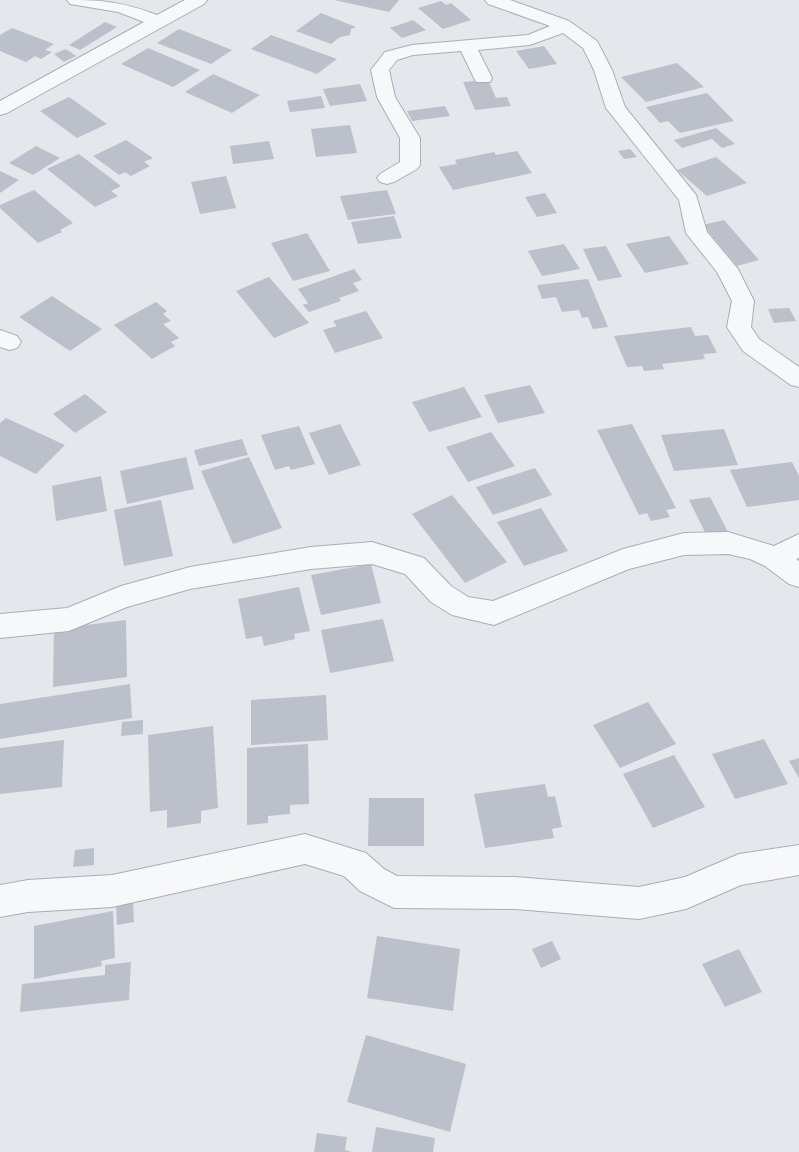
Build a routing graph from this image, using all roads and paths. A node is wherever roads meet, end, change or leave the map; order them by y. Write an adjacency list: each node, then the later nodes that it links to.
1 (76, 0): 4 (street)
2 (198, 0): 4 (street)
3 (494, 0): 5 (street)
4 (160, 22): 8 (street)
5 (563, 26): 6 (street); 10 (street)
6 (467, 45): 7 (street); 9 (street)
7 (483, 78)
8 (0, 109)
9 (388, 178)
10 (799, 379)
11 (799, 545): 12 (street)
12 (775, 558): 13 (street); 14 (street)
13 (799, 576)
14 (0, 626)
15 (799, 860): 16 (street)
16 (0, 901)

